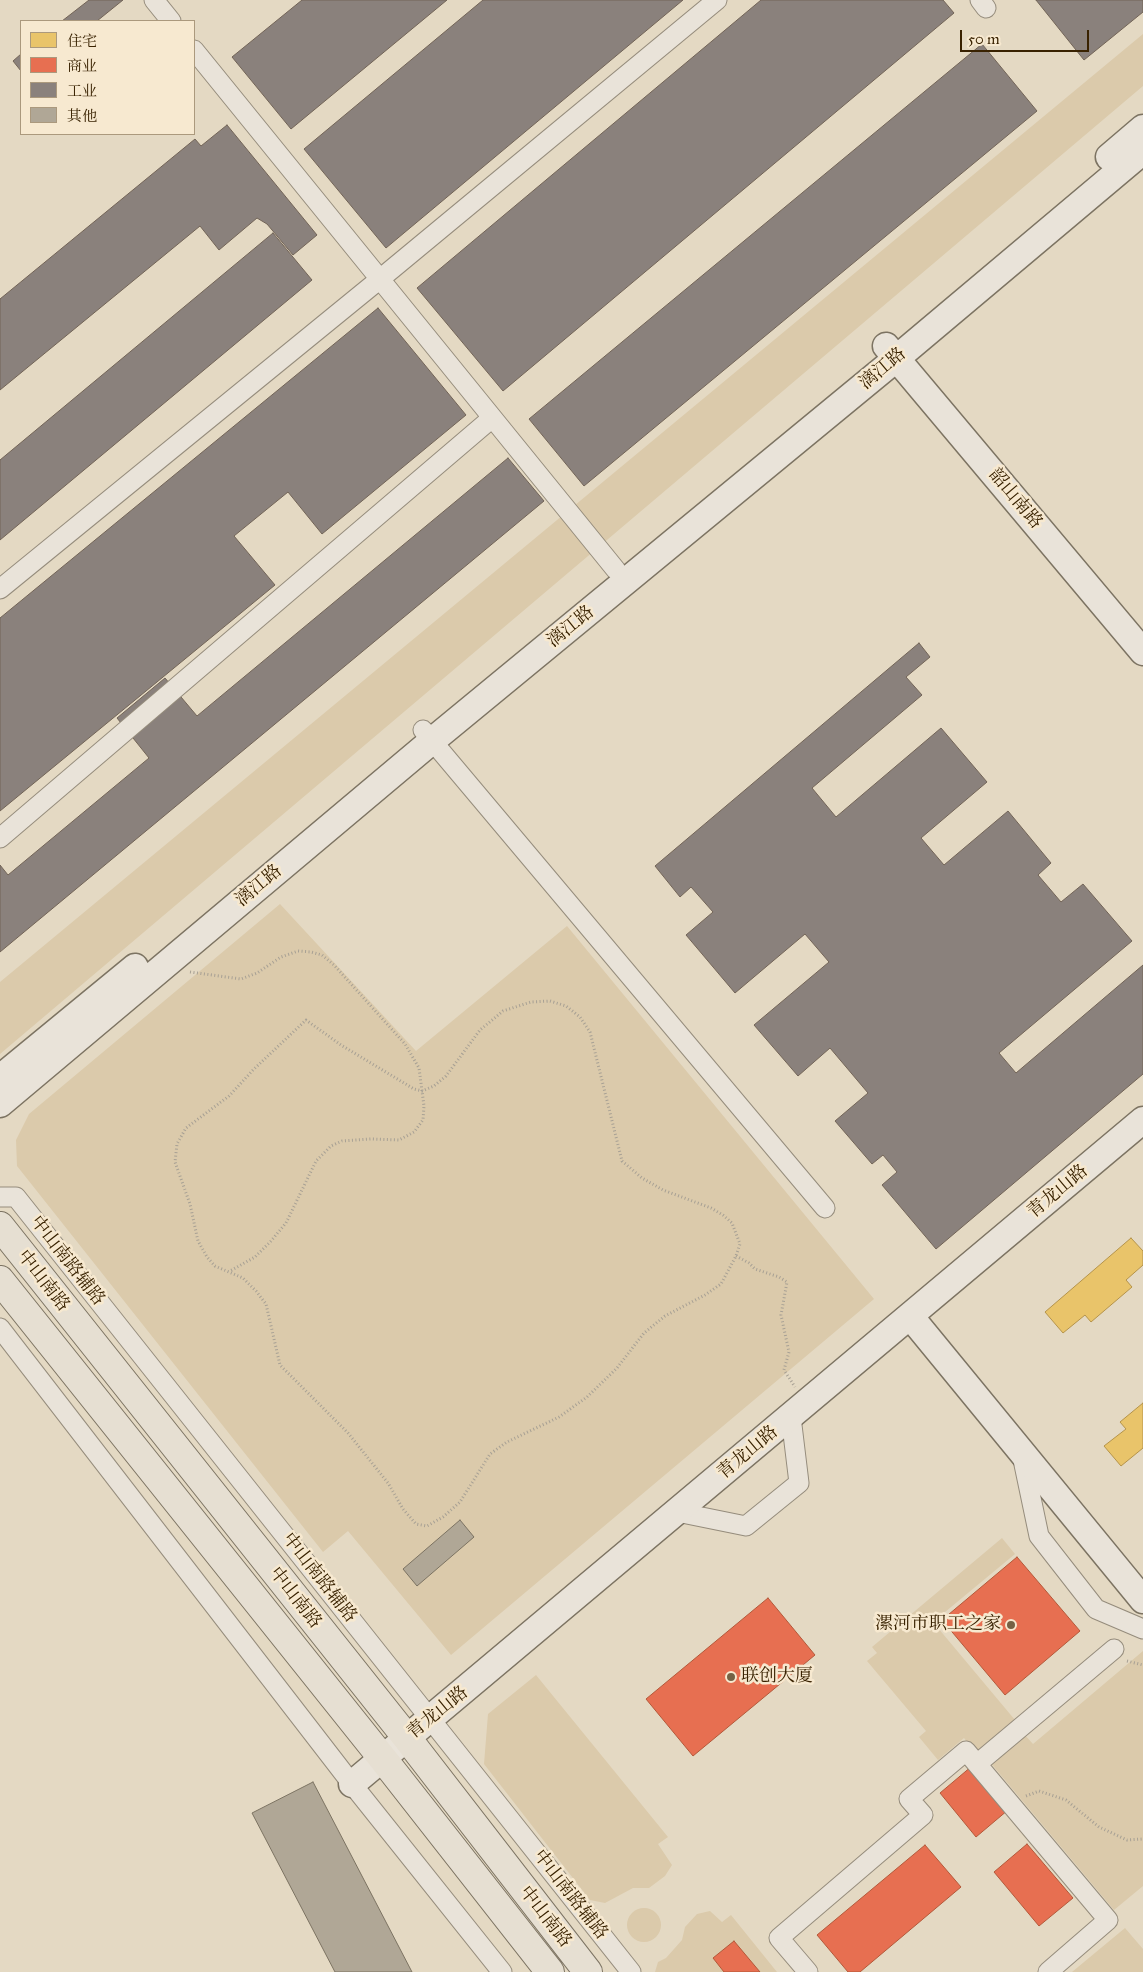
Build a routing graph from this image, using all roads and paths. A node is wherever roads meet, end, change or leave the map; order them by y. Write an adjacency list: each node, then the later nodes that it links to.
1 (154, 0): 3 (street)
2 (716, 0): 7 (street)
3 (170, 20)
4 (195, 51): 7 (street)
5 (1143, 128): 8 (street, 漓江路)
6 (1143, 152): 8 (street, 漓江路)
7 (380, 279): 9 (street); 11 (street)
8 (891, 352): 10 (street, 漓江路); 12 (street, 韶山南路); 13 (street, 漓江路)
9 (492, 418): 10 (street); 14 (street)
10 (616, 570): 13 (street, 漓江路)
11 (0, 589)
12 (1143, 652)
13 (428, 735): 15 (street, 漓江路); 16 (street, 漓江路); 21 (street)
14 (0, 838)
15 (173, 958): 17 (path); 18 (street, 漓江路)
16 (0, 1078)
17 (422, 1091): 23 (path); 24 (path); 24 (path)
18 (0, 1104)
19 (1143, 1120): 26 (street, 青龙山路)
20 (0, 1197): 34 (street, 中山南路辅路)
21 (825, 1208)
22 (0, 1226): 35 (main road, 中山南路)
23 (736, 1256): 24 (path); 28 (path)
24 (230, 1271)
25 (0, 1280): 36 (main road, 中山南路)
26 (910, 1316): 28 (street, 青龙山路); 29 (street)
27 (0, 1328): 38 (street)
28 (799, 1410): 30 (street, 青龙山路); 30 (street)
29 (1021, 1450): 31 (street); 32 (street)
30 (677, 1512): 34 (street, 青龙山路)
31 (1143, 1600)
32 (1143, 1629)
33 (1114, 1649): 37 (street)
34 (430, 1720): 35 (street, 青龙山路); 44 (street, 中山南路辅路)
35 (407, 1738): 36 (street, 青龙山路); 43 (main road, 中山南路)
36 (383, 1759): 38 (street, 青龙山路); 42 (main road, 中山南路)
37 (978, 1764): 39 (street); 45 (street)
38 (352, 1784): 41 (street)
39 (1009, 1802): 40 (path); 46 (street)
40 (1143, 1839)
41 (502, 1972)
42 (550, 1972)
43 (588, 1972)
44 (631, 1972)
45 (808, 1972)
46 (1048, 1972)

